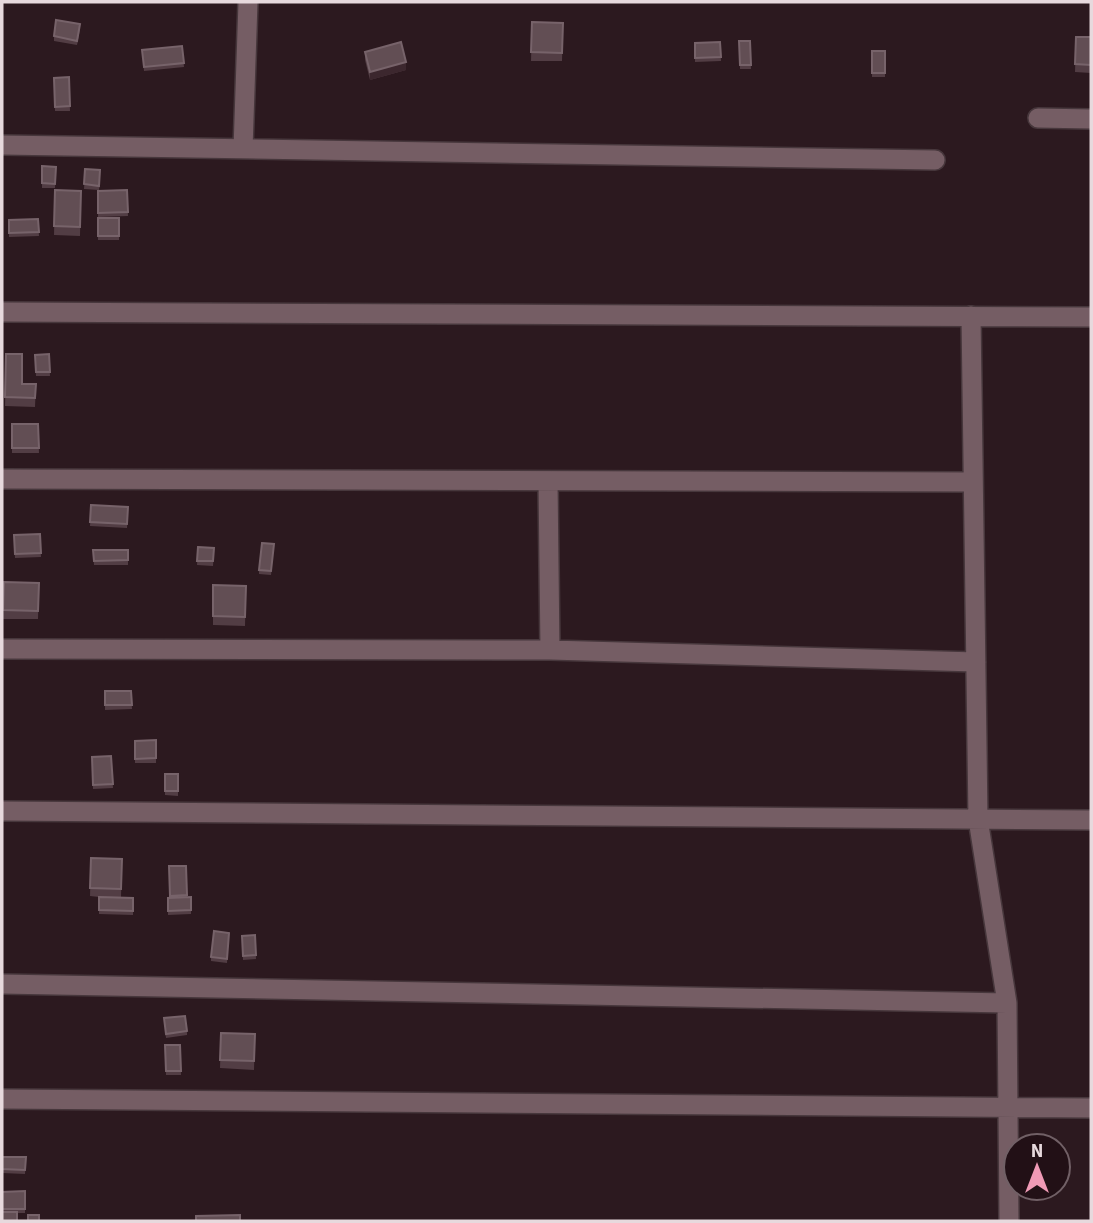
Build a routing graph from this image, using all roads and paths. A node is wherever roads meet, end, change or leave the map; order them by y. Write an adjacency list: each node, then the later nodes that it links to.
1 (248, 2): 5 (street)
2 (1038, 118): 3 (street)
3 (1091, 119)
4 (2, 145): 5 (street)
5 (243, 149): 6 (street)
6 (936, 160)
7 (2, 312): 8 (street)
8 (971, 317): 9 (street); 12 (street)
9 (1091, 317)
10 (2, 479): 11 (street)
11 (548, 481): 12 (street); 14 (street)
12 (973, 482): 15 (street)
13 (2, 649): 14 (street)
14 (550, 650): 15 (street)
15 (976, 662): 17 (street)
16 (2, 811): 17 (street)
17 (978, 819): 18 (street); 20 (street)
18 (1091, 820)
19 (2, 984): 20 (street)
20 (1007, 1003): 22 (street)
21 (2, 1099): 22 (street)
22 (1008, 1107): 23 (street); 24 (street)
23 (1091, 1108)
24 (1009, 1221)

